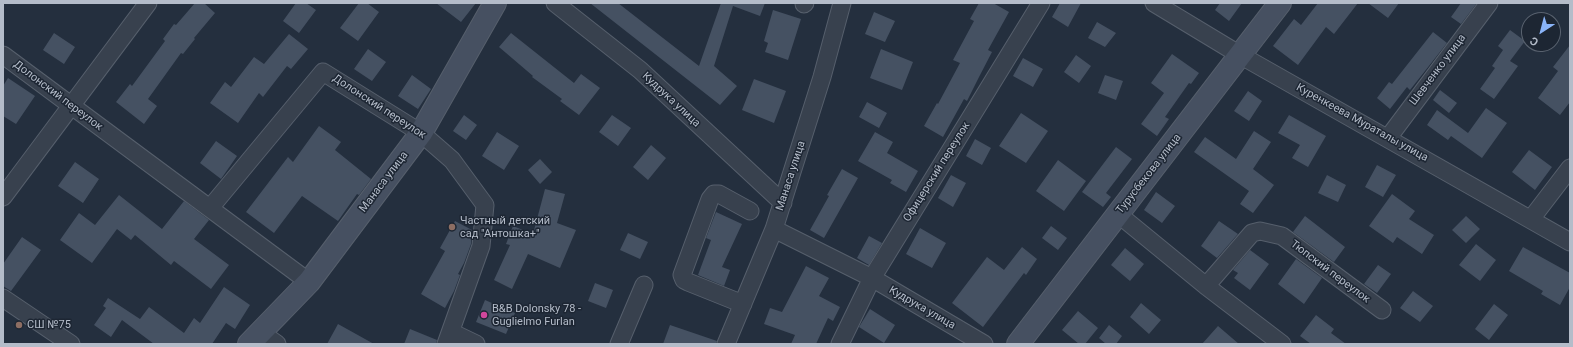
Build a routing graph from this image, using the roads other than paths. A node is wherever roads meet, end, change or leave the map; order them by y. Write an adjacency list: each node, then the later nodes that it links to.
1 (148, 3): 11 (street)
2 (495, 3): 12 (street, Манаса улица)
3 (555, 3): 16 (street, Кудрука улица)
4 (842, 3): 16 (street, Манаса улица)
5 (1041, 3): 23 (street, Офицерский переулок)
6 (1154, 3): 10 (street, Куренкеева Мураталы улица)
7 (1280, 3): 10 (street, Турусбекова улица)
8 (1488, 3): 13 (street, Шевченко улица)
9 (3, 55): 11 (street, Долонский переулок)
10 (1240, 55): 13 (street, Куренкеева Мураталы улица); 19 (street, Турусбекова улица)
11 (71, 106): 15 (street); 17 (street, Долонский переулок)
12 (421, 133): 17 (street, Долонский переулок); 24 (street, Манаса улица); 30 (street, Долонский переулок)
13 (1388, 138): 20 (street, Куренкеева Мураталы улица)
14 (1570, 168): 20 (street)
15 (3, 197)
16 (783, 202): 21 (street, Манаса улица)
17 (210, 208): 24 (street, Долонский переулок)
18 (750, 211): 28 (street)
19 (1118, 214): 26 (street); 38 (street, Турусбекова улица)
20 (1531, 219): 22 (street, Куренкеева Мураталы улица)
21 (774, 229): 23 (street, Кудрука улица); 28 (street, Манаса улица)
22 (1570, 242)
23 (872, 278): 36 (street, Офицерский переулок); 37 (street, Кудрука улица)
24 (309, 282): 31 (street, Манаса улица)
25 (644, 286): 34 (street)
26 (1206, 286): 29 (street, Тюпский переулок); 39 (street)
27 (3, 298): 32 (street)
28 (743, 304): 35 (street, Манаса улица)
29 (1382, 310)
30 (448, 338): 33 (street)
31 (262, 340)
32 (71, 344)
33 (476, 344)
34 (619, 344)
35 (726, 344)
36 (840, 344)
37 (984, 344)
38 (1018, 344)
39 (1282, 344)

